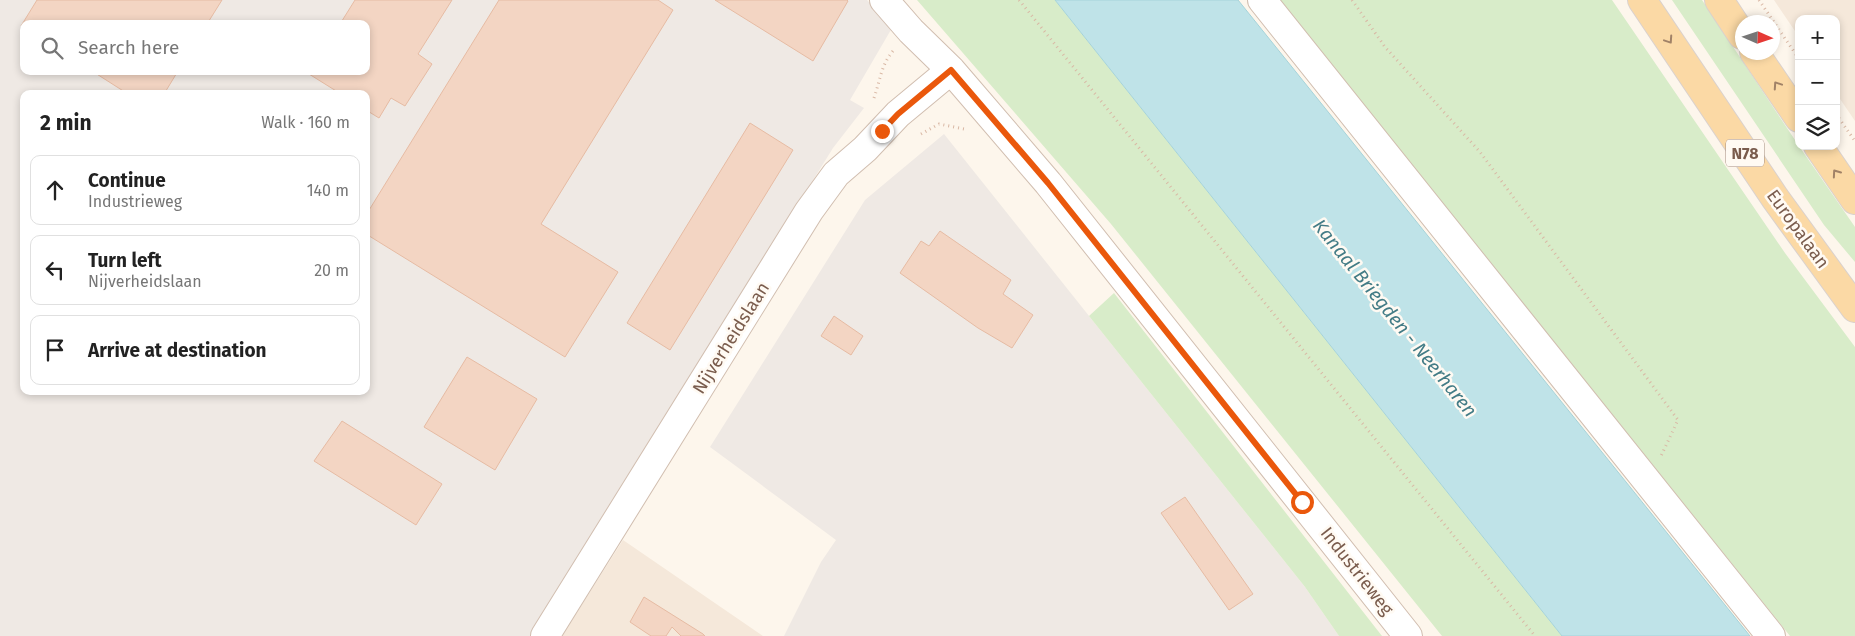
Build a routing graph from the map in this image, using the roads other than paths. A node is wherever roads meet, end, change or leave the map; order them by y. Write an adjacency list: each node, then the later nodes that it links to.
1 (884, 0): 7 (street, Industrieweg)
2 (1262, 0): 14 (street)
3 (1642, 0): 11 (main road, Europalaan / N78, one-way to 11)
4 (1719, 0): 5 (main road)
5 (1735, 24)
6 (1759, 60): 8 (main road, one-way to 6)
7 (951, 70): 12 (street, Nijverheidslaan); 13 (street, Industrieweg)
8 (1795, 112)
9 (1821, 150): 10 (main road, one-way to 9)
10 (1855, 200)
11 (1855, 308)
12 (545, 636)
13 (1408, 636)
14 (1771, 636)

